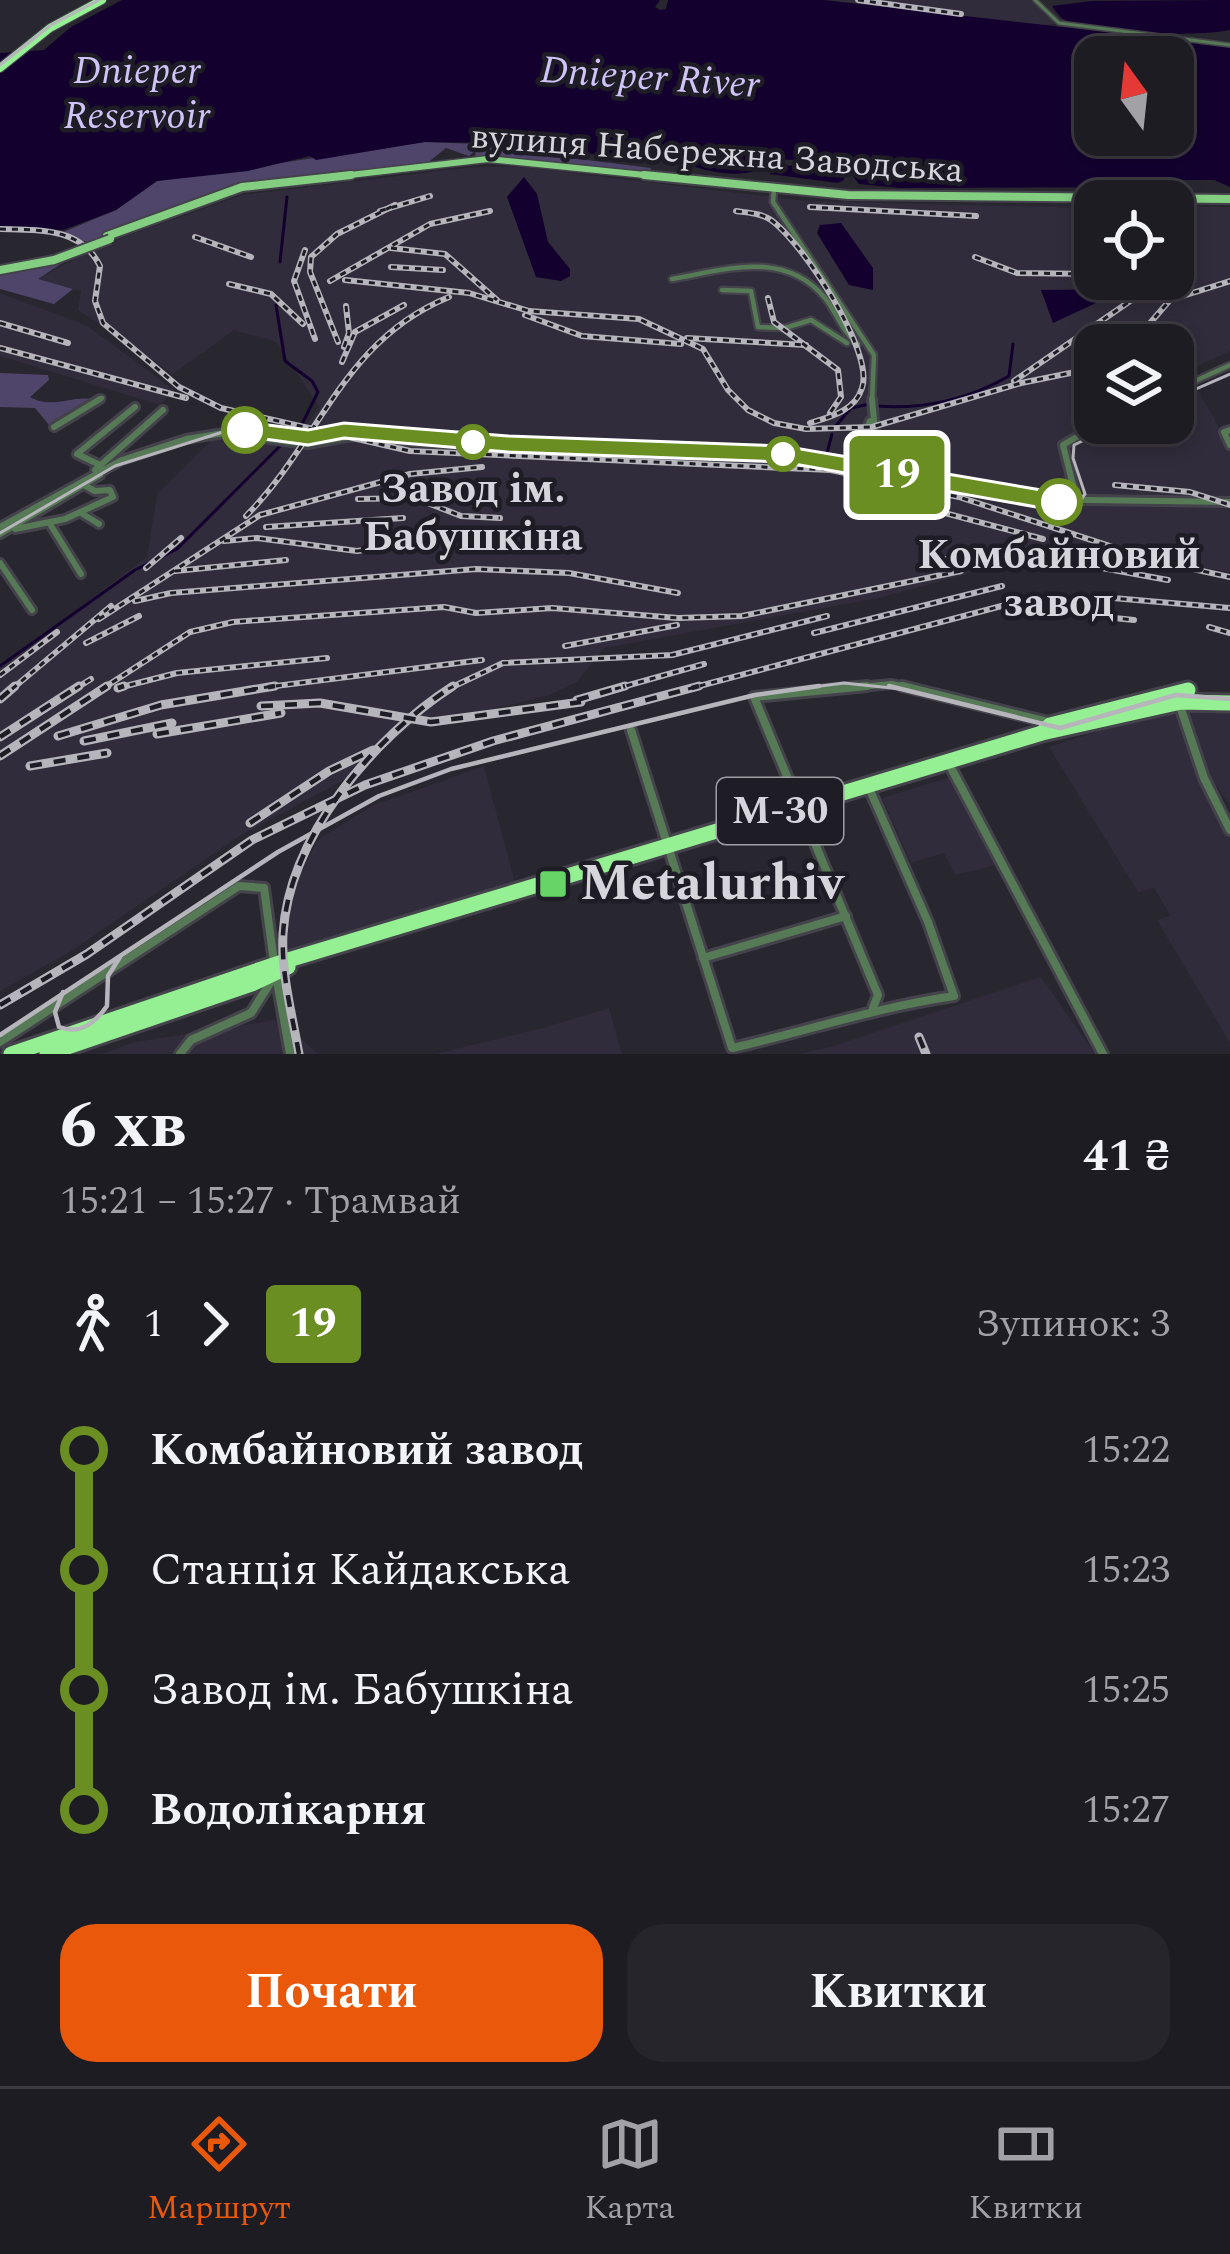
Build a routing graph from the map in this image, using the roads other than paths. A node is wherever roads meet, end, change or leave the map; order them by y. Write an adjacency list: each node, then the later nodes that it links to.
1 (98, 0): 4 (highway)
2 (1036, 0): 3 (street)
3 (1230, 45)
4 (0, 65)
5 (773, 191): 6 (main road, вулиця Набережна Заводська); 8 (main road, вулиця Набережна Заводська); 9 (main road, вулиця Набережна Заводська, bridge); 12 (street)
6 (1230, 201): 7 (main road, вулиця Набережна Заводська)
7 (1194, 202)
8 (1074, 203)
9 (0, 269)
10 (672, 279): 13 (street)
11 (722, 290): 13 (street)
12 (869, 344): 13 (street); 19 (street)
13 (854, 345)
14 (1230, 365): 15 (street)
15 (1194, 382)
16 (102, 398): 20 (street)
17 (135, 407): 24 (street)
18 (163, 410): 24 (street)
19 (871, 418): 25 (street); 25 (street)
20 (54, 427)
21 (1230, 430): 23 (street)
22 (1074, 435): 27 (street)
23 (1230, 445)
24 (100, 465): 26 (street)
25 (866, 472): 26 (street); 27 (street)
26 (86, 481): 29 (street); 32 (street)
27 (1073, 499): 28 (street)
28 (1230, 502)
29 (81, 513): 30 (street); 31 (street)
30 (50, 524): 32 (street); 34 (street)
31 (99, 524)
32 (2, 531)
33 (0, 563): 35 (street)
34 (81, 574)
35 (32, 610)
36 (1176, 695): 37 (highway, М-30); 38 (highway, М-30); 38 (highway, М-30); 43 (street)
37 (1230, 698)
38 (1041, 726): 40 (highway, М-30); 42 (street)
39 (631, 730): 44 (street)
40 (947, 761): 41 (highway, М-30); 54 (street)
41 (868, 785): 42 (highway, М-30); 48 (street)
42 (799, 806): 44 (highway, М-30); 45 (street)
43 (1230, 830)
44 (666, 845): 46 (street); 47 (highway, М-30)
45 (846, 916): 46 (street); 48 (street)
46 (703, 958): 48 (street)
47 (276, 970): 49 (street); 50 (highway, М-30); 51 (highway, М-30); 52 (street); 53 (street)
48 (874, 1008)
49 (0, 1042)
50 (11, 1054)
51 (47, 1054)
52 (180, 1054)
53 (290, 1054)
54 (1103, 1054)

